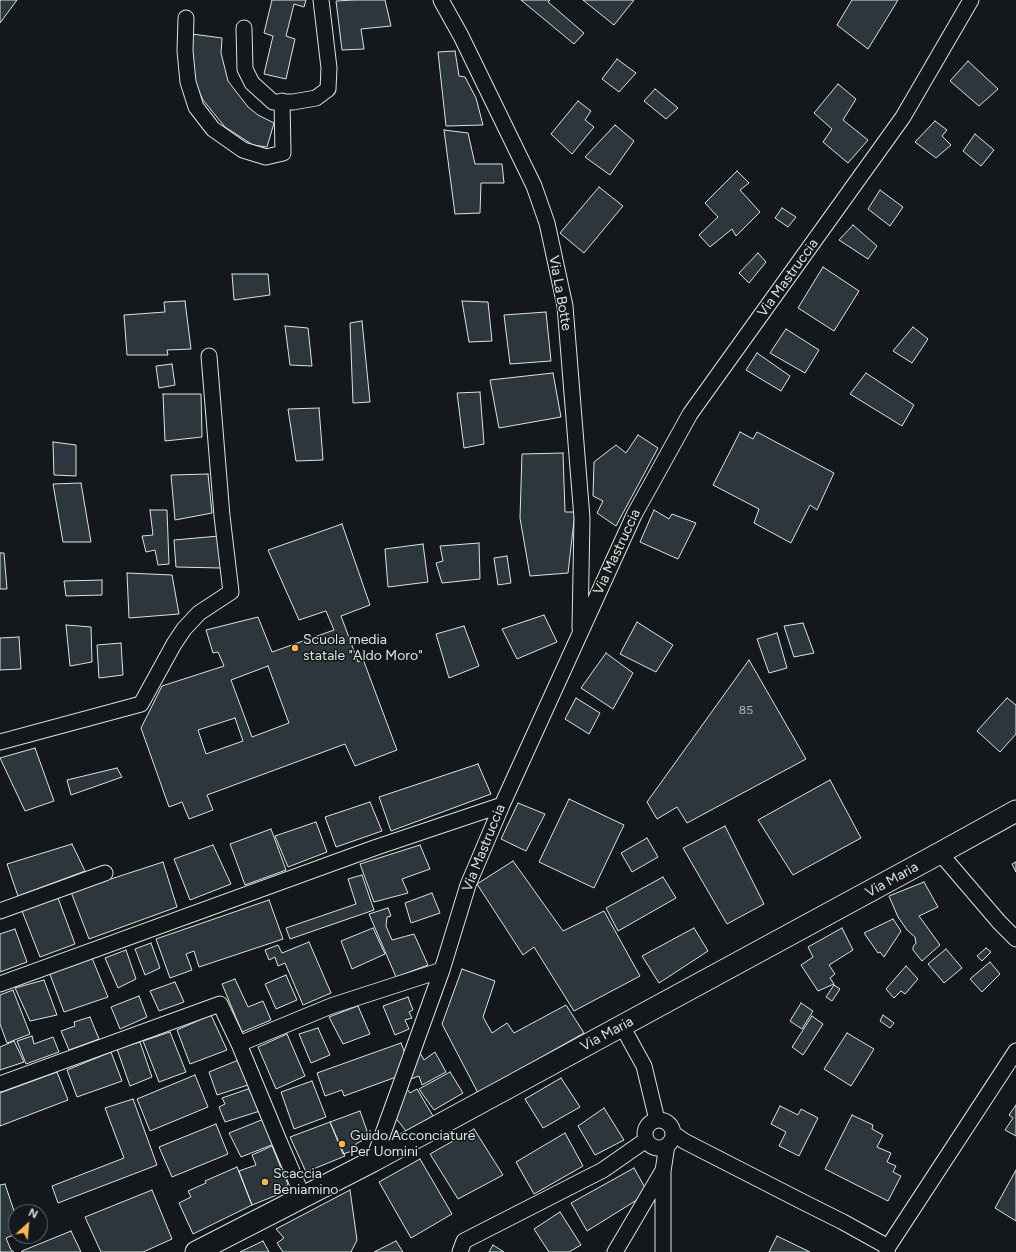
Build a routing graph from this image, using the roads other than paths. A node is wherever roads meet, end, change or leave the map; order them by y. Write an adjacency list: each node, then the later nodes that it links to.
1 (321, 0): 6 (street)
2 (441, 0): 8 (street, Via La Botte)
3 (971, 0): 8 (street, Via Mastruccia)
4 (186, 18): 6 (street)
5 (244, 28): 6 (street)
6 (282, 102)
7 (209, 356): 9 (street)
8 (579, 635): 10 (street, Via Mastruccia)
9 (0, 742)
10 (502, 805): 16 (street, Via Mastruccia); 17 (street)
11 (1016, 811): 12 (street, Via Maria)
12 (940, 853): 15 (street); 18 (street, Via Maria)
13 (105, 873): 14 (street)
14 (0, 912)
15 (1016, 939)
16 (442, 970): 19 (street); 25 (street, Via Mastruccia)
17 (0, 984)
18 (622, 1026): 22 (street); 25 (street, Via Maria)
19 (239, 1044): 21 (street); 27 (street)
20 (1016, 1051): 28 (street)
21 (0, 1084)
22 (657, 1120): 23 (street); 24 (street)
23 (670, 1139): 24 (street); 26 (street); 28 (street)
24 (646, 1140): 30 (street)
25 (373, 1161): 27 (street, Via Maria)
26 (663, 1171): 31 (street); 32 (street)
27 (304, 1197): 29 (street, Via Maria)
28 (888, 1250)
29 (196, 1252)
30 (460, 1252)
31 (616, 1252)
32 (663, 1252)

